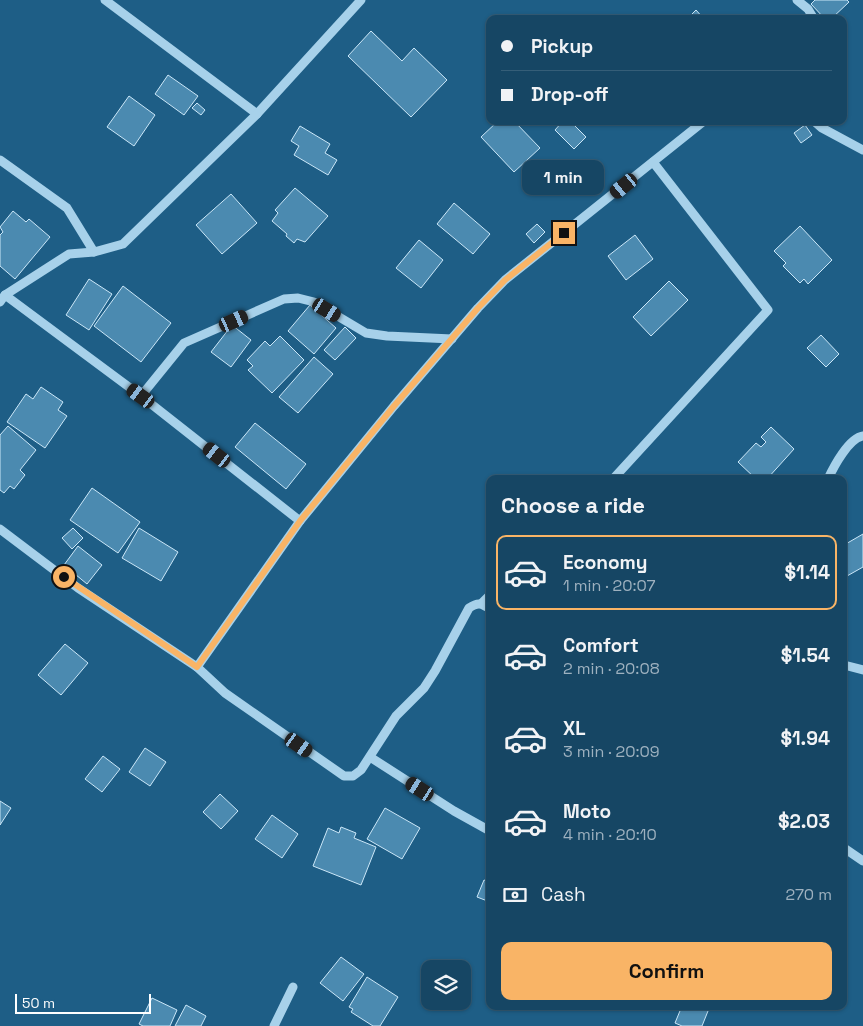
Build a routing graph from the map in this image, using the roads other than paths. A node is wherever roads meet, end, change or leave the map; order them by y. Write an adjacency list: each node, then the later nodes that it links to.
1 (105, 0): 5 (street)
2 (362, 0): 5 (street)
3 (797, 0): 4 (street)
4 (812, 15)
5 (257, 114): 11 (street)
6 (699, 125): 10 (street)
7 (819, 125): 8 (street)
8 (863, 150)
9 (0, 160): 11 (street)
10 (653, 162): 13 (street); 16 (street)
11 (94, 252): 12 (street)
12 (3, 299): 14 (street)
13 (452, 339): 14 (street); 18 (street)
14 (141, 396): 18 (street)
15 (863, 436): 17 (street)
16 (617, 475)
17 (830, 475)
18 (300, 521): 24 (street)
19 (0, 529): 24 (street)
20 (486, 599): 21 (street)
21 (482, 603): 22 (street); 26 (street)
22 (486, 606)
23 (847, 665): 25 (street)
24 (197, 667): 26 (street)
25 (863, 670)
26 (370, 757): 27 (street)
27 (486, 829)
28 (847, 850): 29 (street)
29 (863, 861)
30 (293, 987): 31 (street)
31 (274, 1026)

